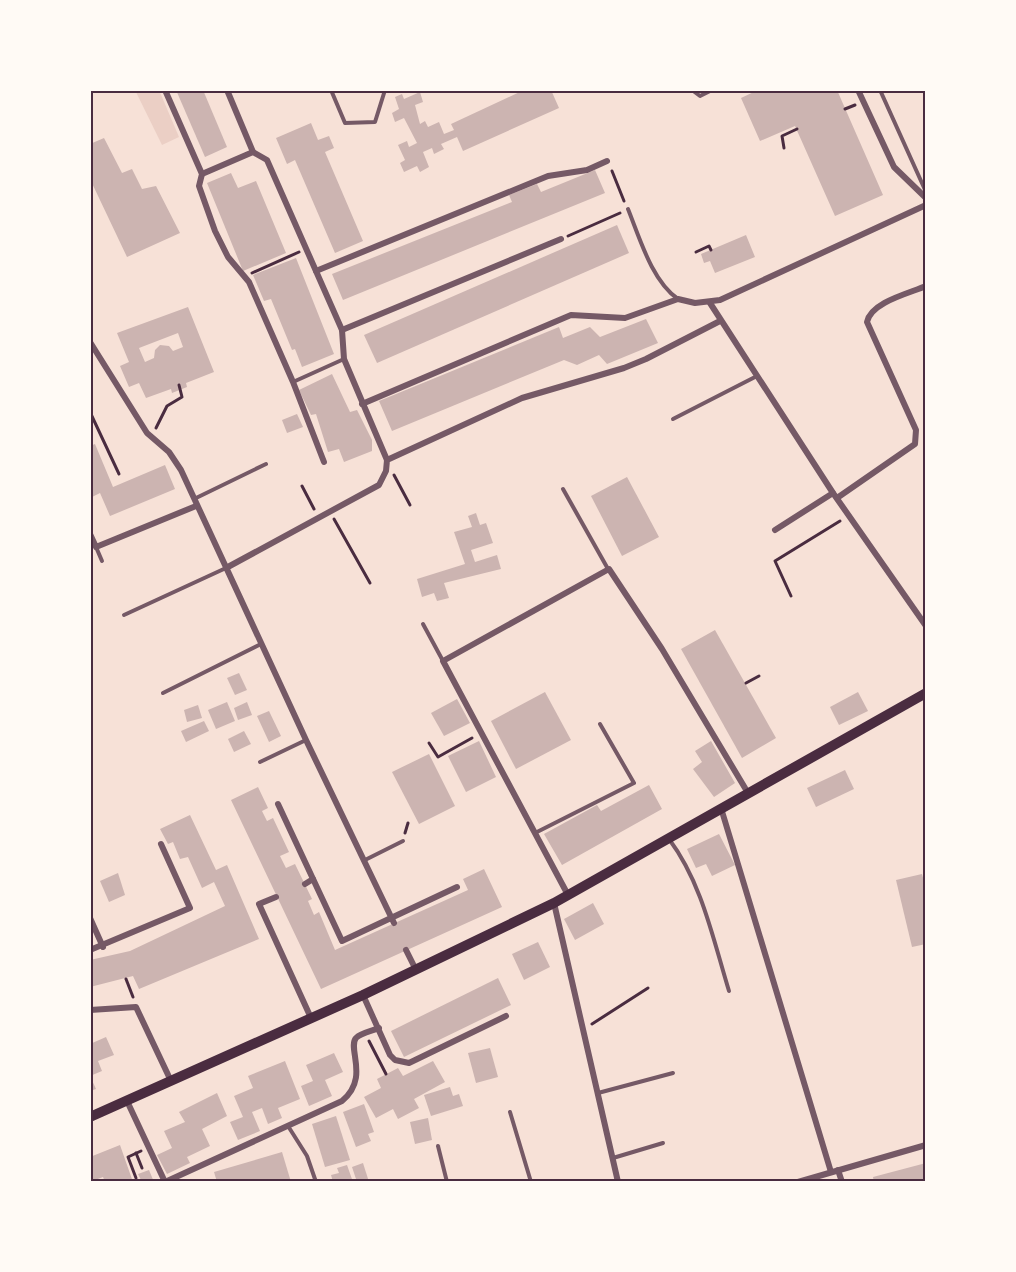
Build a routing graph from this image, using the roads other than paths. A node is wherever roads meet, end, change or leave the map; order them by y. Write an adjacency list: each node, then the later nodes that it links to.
1 (165, 90): 11 (street)
2 (227, 90): 9 (street)
3 (331, 90): 4 (lane)
4 (385, 90)
5 (692, 90): 6 (lane)
6 (712, 90)
7 (858, 90): 13 (street)
8 (880, 90): 12 (lane)
9 (254, 152): 11 (street); 17 (street)
10 (607, 161): 17 (street)
11 (202, 174): 27 (street)
12 (926, 192)
13 (926, 198)
14 (926, 205): 20 (street)
15 (628, 209): 19 (lane)
16 (561, 239): 22 (street)
17 (316, 271): 22 (street)
18 (926, 286): 34 (street)
19 (678, 299): 20 (street); 28 (street)
20 (710, 303): 21 (street)
21 (720, 321): 26 (street); 30 (street)
22 (342, 330): 25 (street)
23 (90, 342): 24 (street)
24 (93, 353): 35 (street)
25 (344, 359): 27 (lane); 28 (street)
26 (757, 376): 29 (lane); 34 (street)
27 (293, 382): 31 (street)
28 (362, 404): 30 (street)
29 (673, 419)
30 (387, 460): 40 (street)
31 (324, 462)
32 (266, 464): 35 (lane)
33 (563, 489): 41 (lane)
34 (835, 495): 36 (street); 44 (street)
35 (195, 503): 38 (street); 40 (street)
36 (776, 530)
37 (90, 534): 38 (street)
38 (96, 547): 39 (lane)
39 (102, 561)
40 (226, 568): 42 (lane); 45 (street)
41 (609, 569): 46 (street); 52 (street)
42 (124, 615)
43 (423, 624): 46 (lane)
44 (926, 626)
45 (261, 644): 47 (lane); 50 (street)
46 (443, 661): 55 (street)
47 (163, 693)
48 (926, 693): 52 (main road)
49 (600, 724): 55 (lane)
50 (306, 740): 51 (lane); 59 (street)
51 (260, 762)
52 (748, 793): 54 (main road)
53 (278, 804): 60 (street)
54 (721, 808): 56 (main road); 90 (street)
55 (535, 833): 63 (street)
56 (668, 837): 63 (main road); 72 (lane)
57 (403, 842): 59 (lane)
58 (161, 844): 68 (street)
59 (365, 860): 67 (street)
60 (313, 879): 61 (street); 67 (street)
61 (304, 884)
62 (457, 887): 67 (street)
63 (568, 895): 65 (main road)
64 (276, 897): 76 (street)
65 (554, 903): 71 (main road); 80 (street)
66 (90, 918): 68 (street)
67 (393, 920)
68 (103, 947): 69 (street)
69 (90, 950)
70 (406, 950): 71 (street)
71 (416, 970): 73 (main road)
72 (729, 991)
73 (363, 995): 76 (main road); 77 (street)
74 (90, 1010): 79 (street)
75 (506, 1016): 77 (street)
76 (311, 1018): 79 (main road)
77 (379, 1028): 84 (street)
78 (673, 1073): 80 (lane)
79 (171, 1082): 81 (main road)
80 (597, 1093): 88 (street)
81 (127, 1101): 83 (main road); 91 (street)
82 (510, 1112): 94 (lane)
83 (90, 1117)
84 (288, 1126): 91 (street); 92 (lane)
85 (663, 1143): 88 (lane)
86 (926, 1144): 89 (street)
87 (438, 1146): 93 (lane)
88 (612, 1158): 95 (street)
89 (838, 1170): 90 (street); 97 (street)
90 (831, 1172): 96 (street)
91 (165, 1182)
92 (316, 1182)
93 (447, 1182)
94 (531, 1182)
95 (618, 1182)
96 (798, 1182)
97 (842, 1182)

